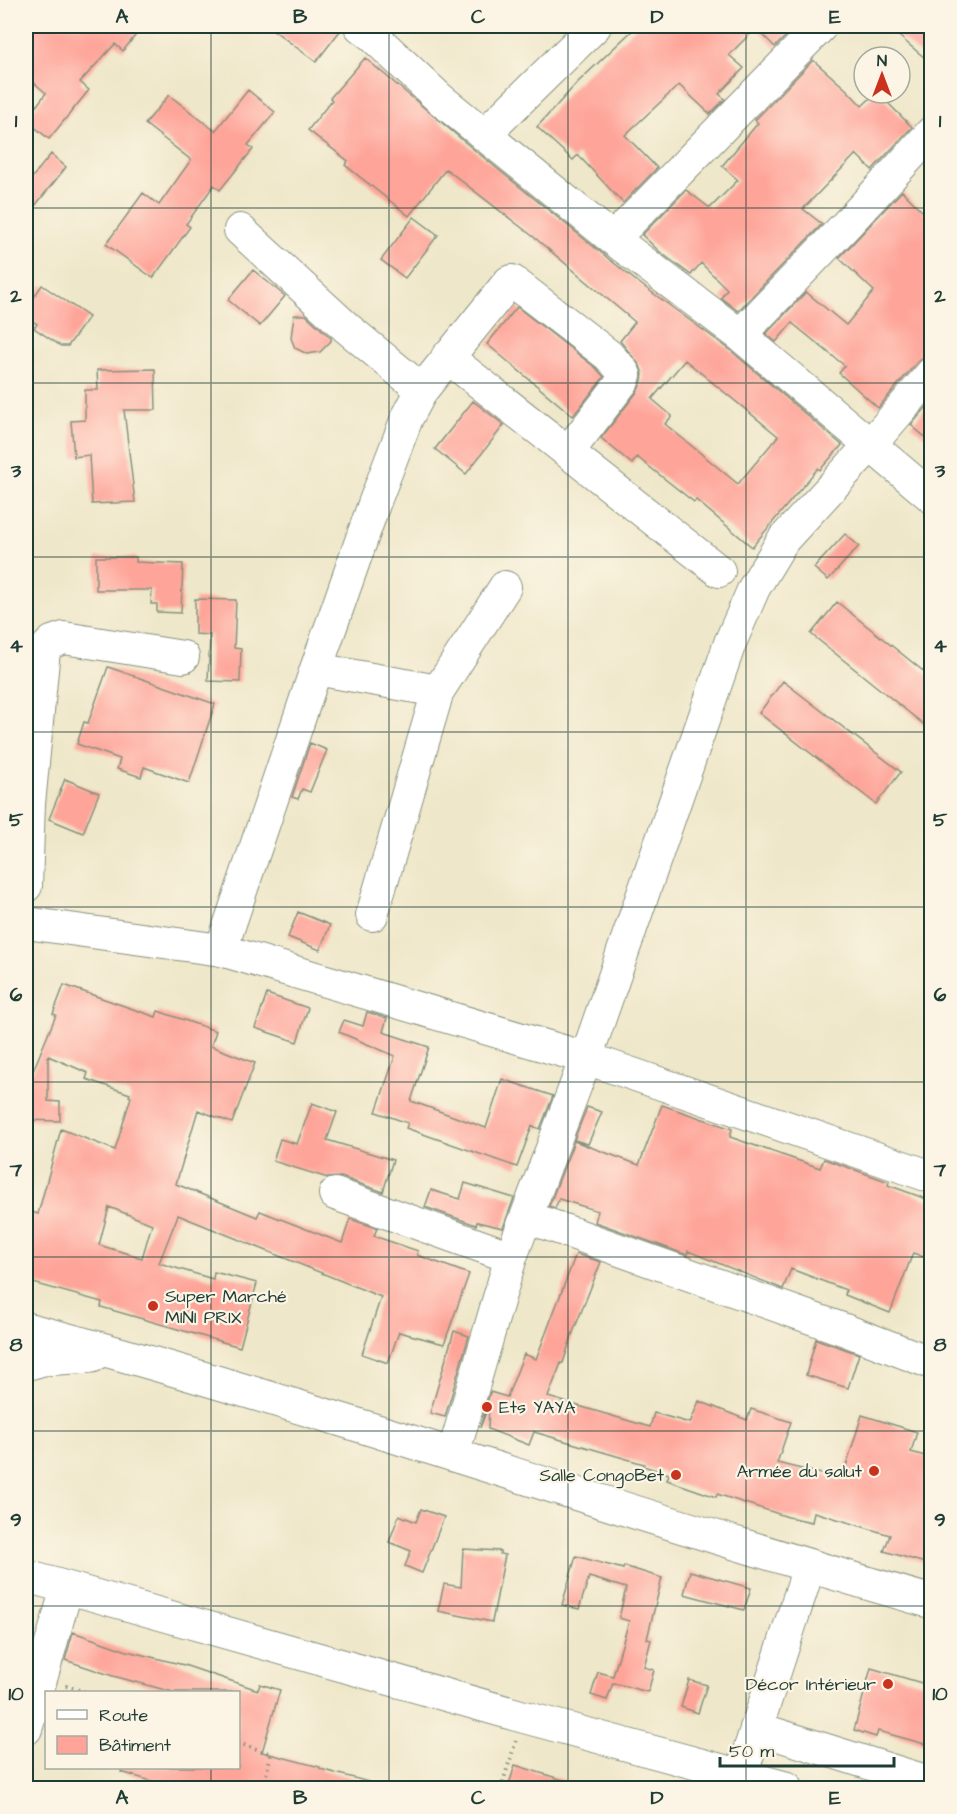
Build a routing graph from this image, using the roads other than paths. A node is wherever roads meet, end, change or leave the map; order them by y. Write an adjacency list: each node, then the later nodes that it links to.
1 (595, 26): 5 (street)
2 (821, 26): 7 (street)
3 (372, 29): 5 (street)
4 (932, 132): 8 (street)
5 (484, 135): 7 (street)
6 (240, 230): 11 (street)
7 (613, 239): 8 (street)
8 (740, 335): 12 (street)
9 (447, 357): 11 (street); 13 (street); 13 (street)
10 (932, 373): 12 (street)
11 (422, 390): 18 (street)
12 (871, 444): 14 (street); 24 (street)
13 (568, 452): 15 (street)
14 (932, 497)
15 (719, 571)
16 (505, 587): 19 (street)
17 (183, 657): 20 (street)
18 (316, 669): 19 (street); 23 (street)
19 (438, 691): 21 (street)
20 (26, 886)
21 (372, 915)
22 (26, 923): 23 (street)
23 (221, 950): 24 (street)
24 (586, 1059): 25 (street); 27 (street)
25 (932, 1176)
26 (335, 1194): 28 (street)
27 (527, 1217): 28 (street); 31 (street)
28 (511, 1257): 33 (street)
29 (26, 1329): 30 (main road)
30 (124, 1355): 32 (main road); 33 (main road)
31 (932, 1363)
32 (26, 1364)
33 (453, 1455): 34 (main road)
34 (809, 1567): 37 (main road); 38 (street)
35 (26, 1576): 36 (street)
36 (67, 1587): 39 (street); 40 (street)
37 (932, 1602)
38 (756, 1728): 40 (street); 41 (street)
39 (26, 1729)
40 (739, 1783): 42 (street)
41 (932, 1783)
42 (787, 1788)

